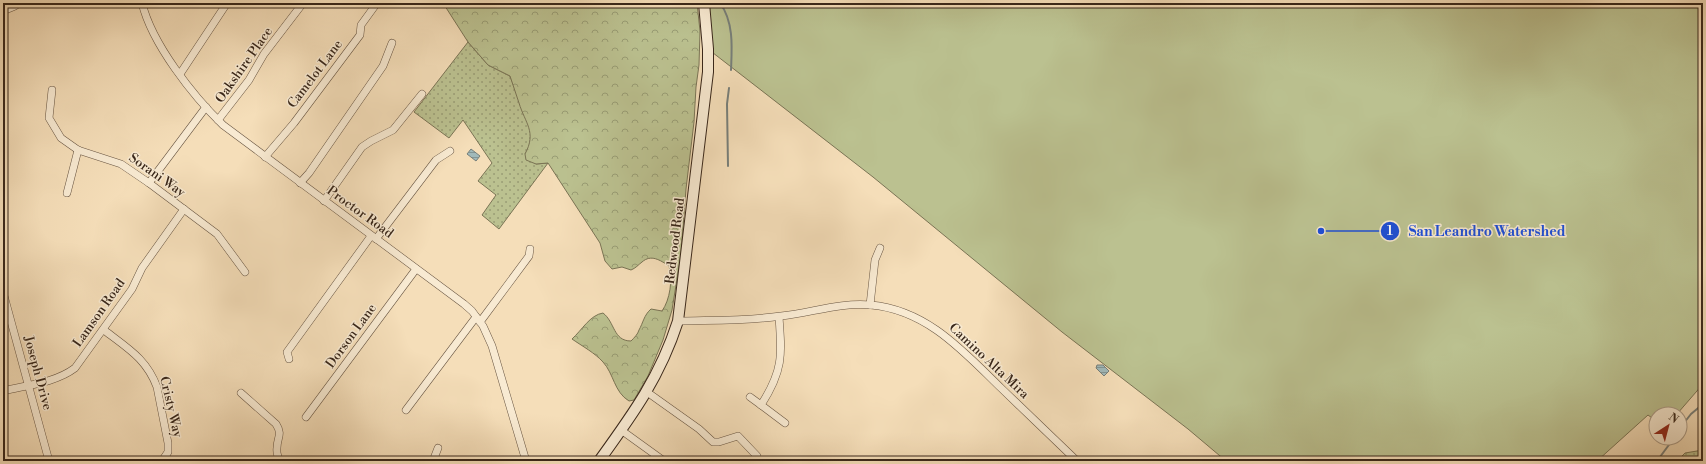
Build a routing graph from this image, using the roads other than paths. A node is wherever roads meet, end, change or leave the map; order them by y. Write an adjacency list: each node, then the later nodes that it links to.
1 (142, 3): 9 (street, Proctor Road)
2 (227, 3): 9 (street)
3 (304, 3): 13 (street, Oakshire Place)
4 (377, 3): 16 (street, Camelot Lane)
5 (704, 3): 31 (main road, Redwood Road)
6 (15, 6): 7 (street)
7 (3, 11)
8 (392, 43): 18 (street)
9 (180, 74): 12 (street, Proctor Road)
10 (52, 90): 14 (street, Sorani Way)
11 (422, 94): 20 (street)
12 (206, 107): 13 (street, Proctor Road); 17 (street)
13 (218, 120): 16 (street, Proctor Road)
14 (78, 150): 17 (street, Sorani Way); 19 (street)
15 (450, 151): 22 (street)
16 (265, 157): 18 (street, Proctor Road)
17 (149, 183): 21 (street, Sorani Way)
18 (300, 183): 20 (street, Proctor Road)
19 (67, 193)
20 (324, 201): 22 (street, Proctor Road)
21 (184, 209): 26 (street, Sorani Way); 32 (street, Lamson Road)
22 (374, 237): 25 (street, Proctor Road); 33 (street)
23 (880, 248): 28 (street)
24 (530, 249): 30 (street)
25 (416, 269): 30 (street, Proctor Road); 41 (street, Dorson Lane)
26 (245, 272)
27 (3, 292): 34 (street, Joseph Drive)
28 (870, 305): 29 (street, Camino Alta Mira); 53 (street, Camino Alta Mira)
29 (779, 317): 31 (street, Camino Alta Mira); 39 (street)
30 (478, 319): 40 (street); 49 (street, Proctor Road)
31 (678, 321): 36 (main road, Redwood Road)
32 (104, 330): 34 (street, Lamson Road); 46 (street, Cristy Way)
33 (289, 359)
34 (28, 385): 35 (street, Lamson Road); 45 (street, Joseph Drive)
35 (3, 391)
36 (647, 392): 43 (main road, Redwood Road); 52 (street)
37 (241, 393): 47 (street)
38 (750, 397): 39 (street)
39 (761, 405): 42 (street)
40 (406, 410)
41 (306, 417)
42 (785, 423)
43 (621, 430): 50 (main road, Redwood Road); 51 (street)
44 (438, 448): 48 (street)
45 (49, 461)
46 (162, 461)
47 (280, 461)
48 (433, 461)
49 (526, 461)
50 (598, 461)
51 (664, 461)
52 (753, 461)
53 (1077, 461)

